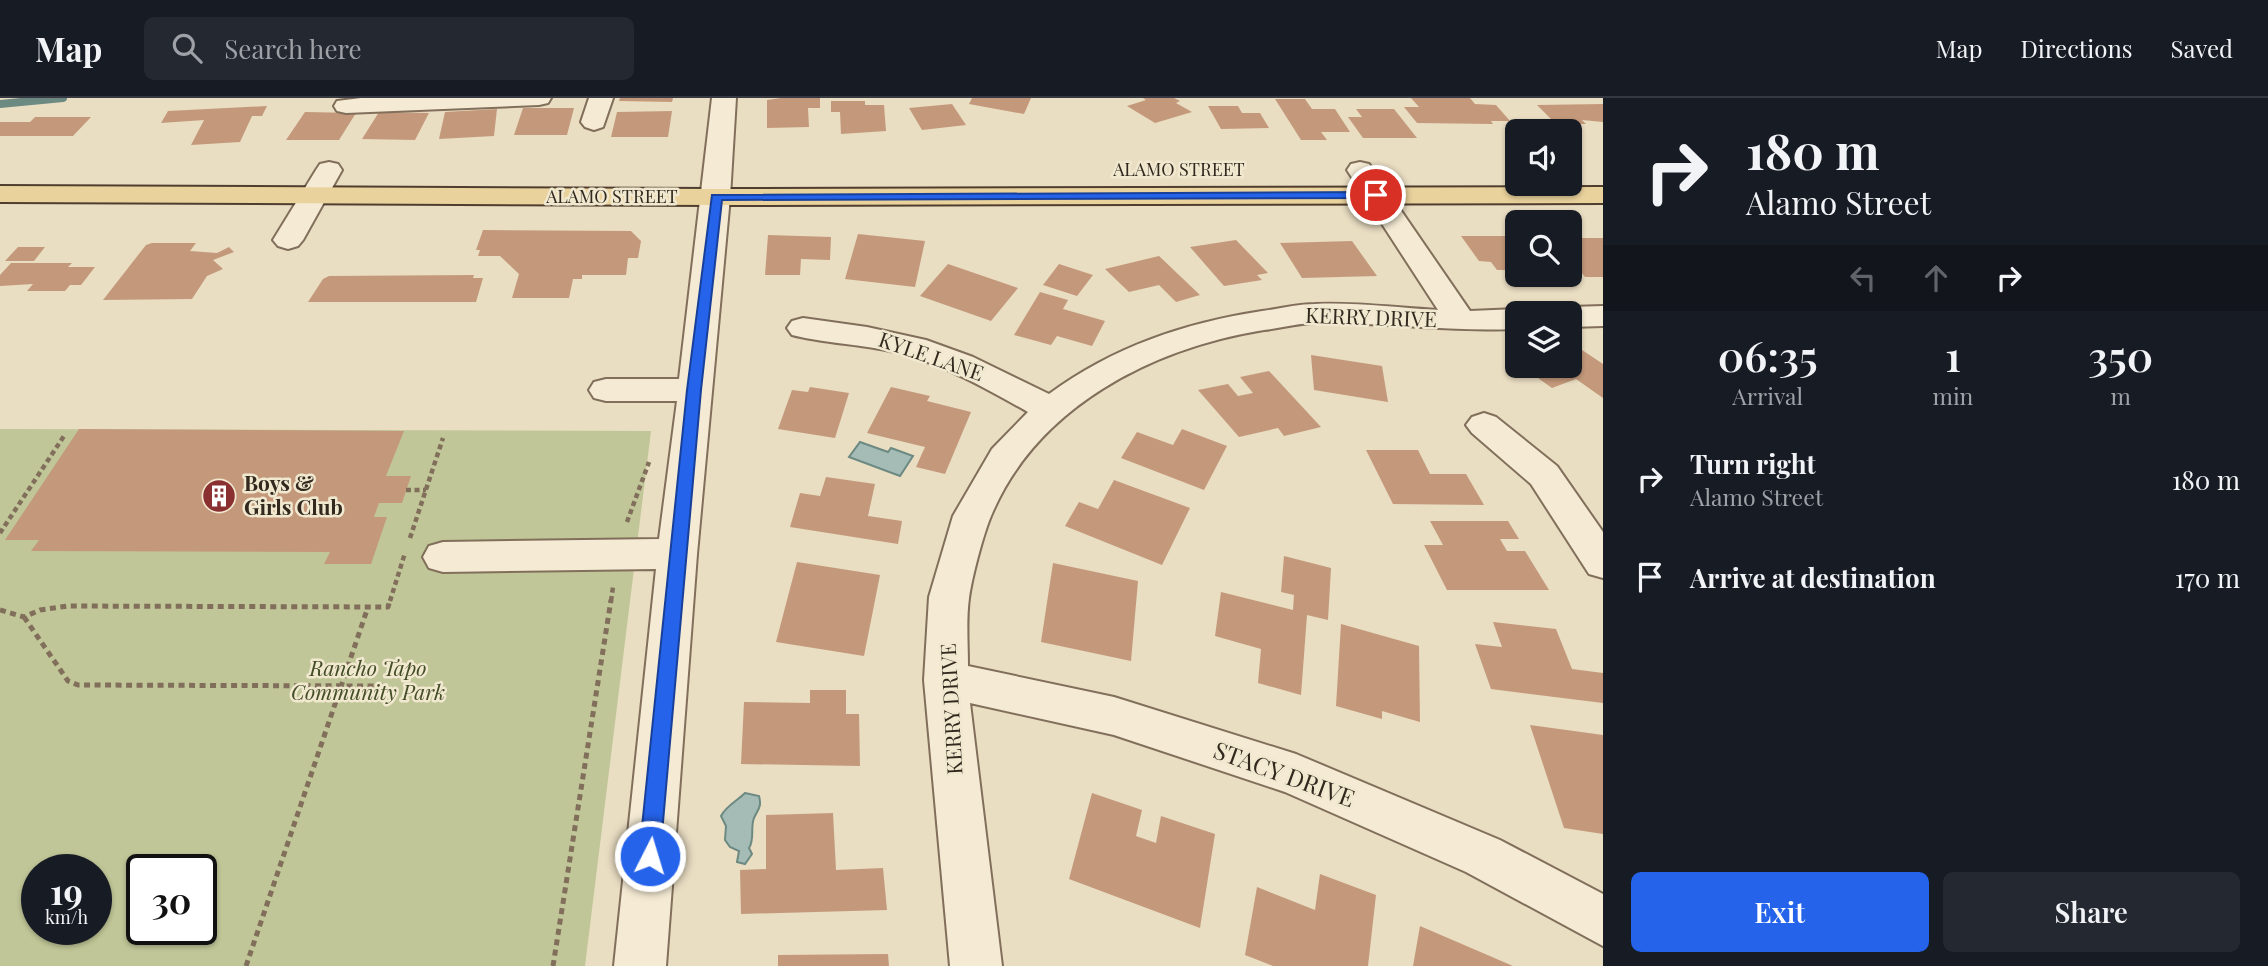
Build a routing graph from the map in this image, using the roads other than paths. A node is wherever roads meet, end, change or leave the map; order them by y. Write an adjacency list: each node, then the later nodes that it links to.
1 (539, 98): 3 (street)
2 (724, 98): 10 (street)
3 (346, 106)
4 (0, 169): 5 (main road)
5 (27, 169)
6 (329, 170): 12 (street)
7 (1582, 170): 8 (main road)
8 (1603, 170)
9 (1364, 176): 10 (main road, ALAMO STREET); 13 (main road, ALAMO STREET); 18 (street)
10 (716, 177): 12 (main road, ALAMO STREET); 21 (street)
11 (0, 194): 12 (main road, ALAMO STREET)
12 (314, 195): 14 (street)
13 (1603, 195)
14 (288, 240)
15 (1603, 316): 16 (street)
16 (1582, 317)
17 (1505, 319): 18 (street, KERRY DRIVE)
18 (1461, 320): 22 (street, KERRY DRIVE)
19 (803, 328): 22 (street, KYLE LANE)
20 (606, 390): 21 (street)
21 (694, 390): 24 (street)
22 (1051, 409): 27 (street, KERRY DRIVE)
23 (1484, 425): 26 (street)
24 (677, 554): 25 (street); 29 (street)
25 (443, 557)
26 (1603, 563)
27 (946, 680): 28 (street, STACY DRIVE); 30 (street, KERRY DRIVE)
28 (1603, 921)
29 (640, 966)
30 (976, 966)

